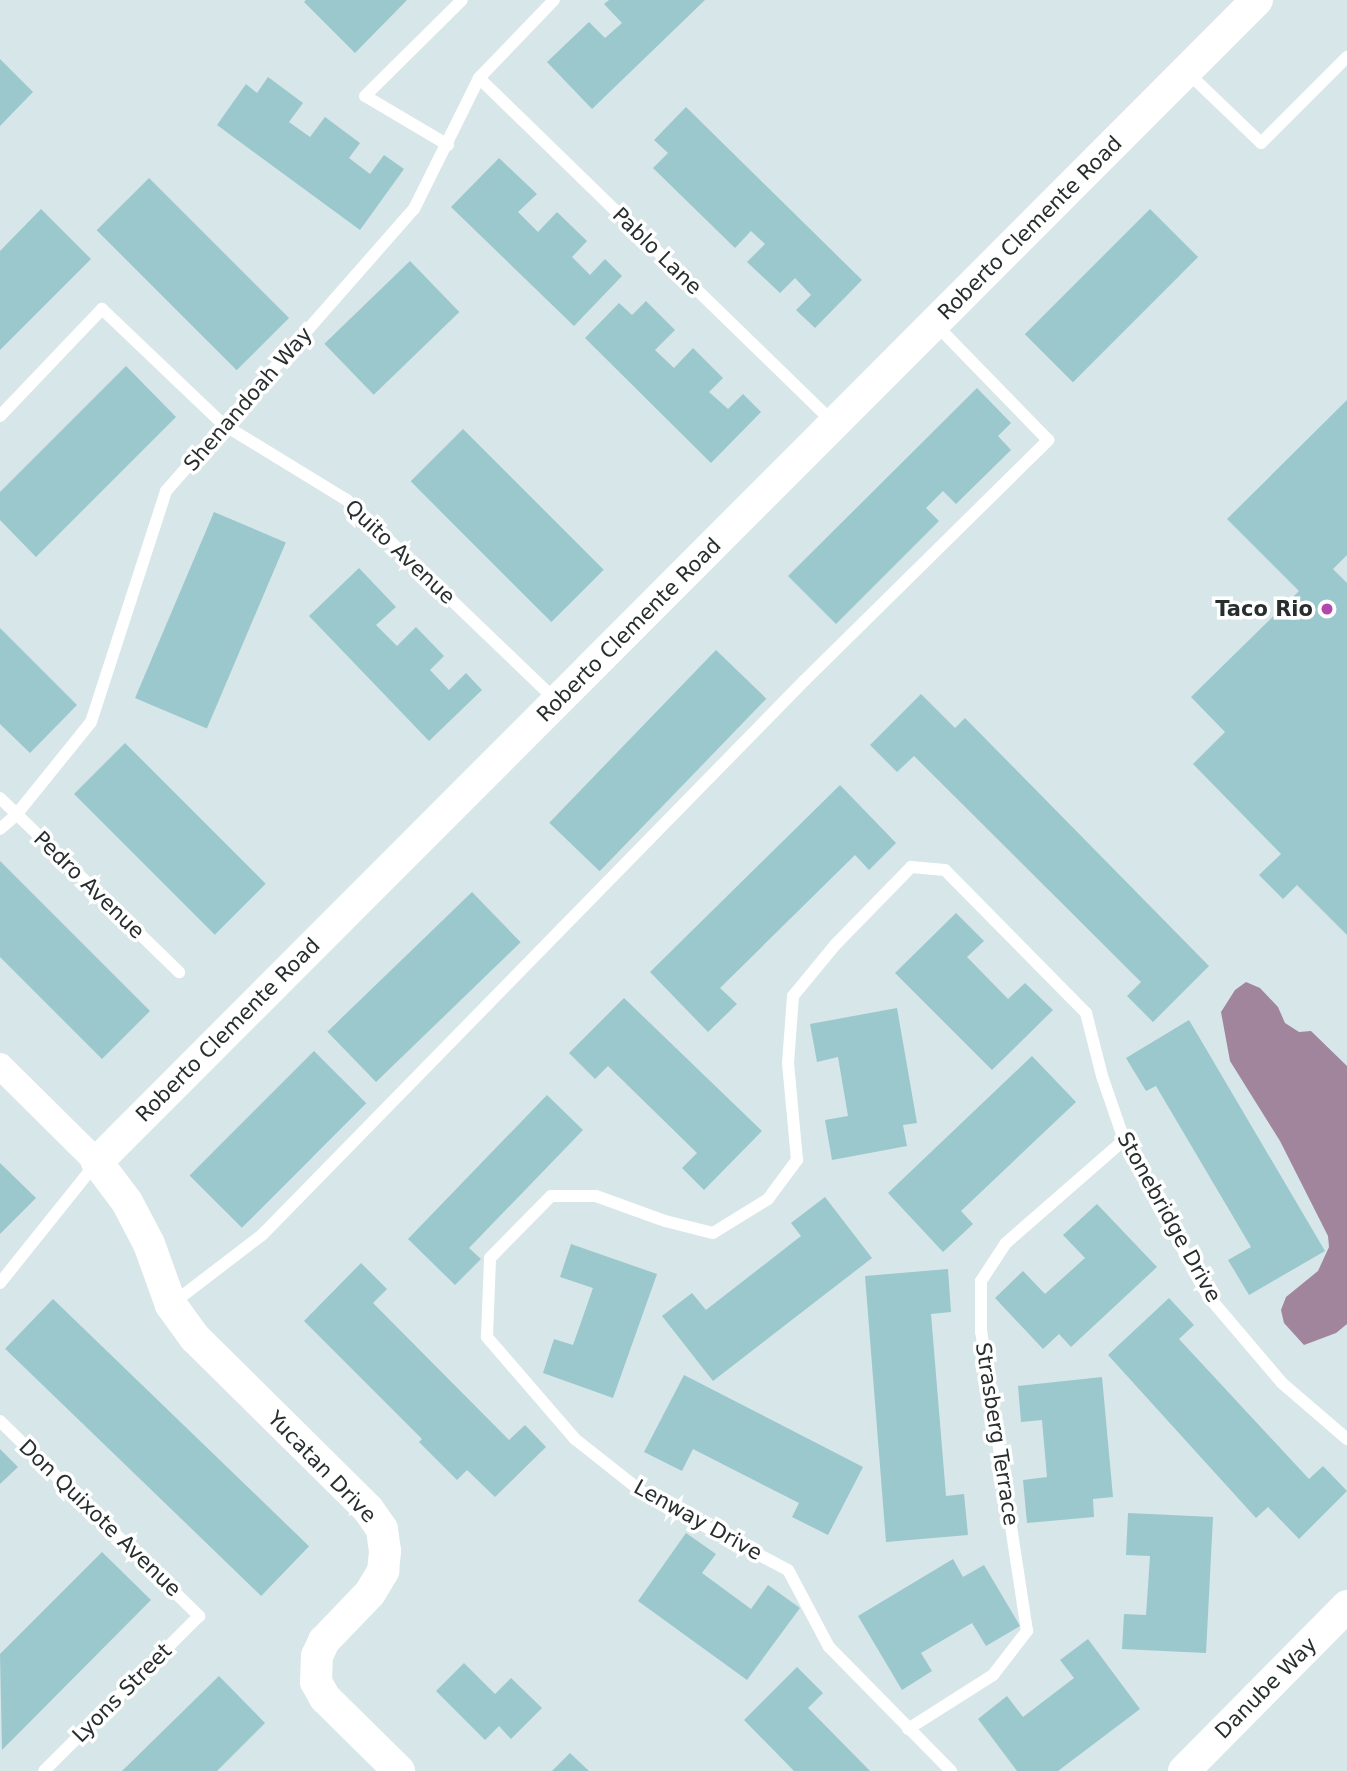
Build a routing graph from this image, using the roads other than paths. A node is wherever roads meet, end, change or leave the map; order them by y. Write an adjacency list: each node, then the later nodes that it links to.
1 (462, 0): 7 (lane)
2 (554, 0): 6 (lane, Shenandoah Way)
3 (1257, 0): 5 (street, Roberto Clemente Road)
4 (1347, 57): 5 (lane)
5 (1186, 71): 8 (street, Roberto Clemente Road)
6 (479, 78): 7 (lane, Shenandoah Way); 10 (lane, Pablo Lane)
7 (448, 145): 11 (lane, Shenandoah Way)
8 (934, 324): 10 (street, Roberto Clemente Road); 22 (lane)
9 (0, 416): 11 (lane, Quito Avenue)
10 (834, 424): 12 (street, Roberto Clemente Road)
11 (224, 425): 12 (lane, Quito Avenue); 14 (lane, Shenandoah Way)
12 (558, 702): 19 (street, Roberto Clemente Road)
13 (0, 798): 14 (lane, Pedro Avenue)
14 (16, 815): 15 (lane, Shenandoah Way); 16 (lane, Pedro Avenue)
15 (0, 829)
16 (179, 972)
17 (0, 1066): 19 (street)
18 (1124, 1140): 20 (lane, Stonebridge Drive); 24 (lane, Stonebridge Drive); 27 (lane, Strasberg Terrace)
19 (97, 1162): 21 (lane); 22 (street, Yucatan Drive)
20 (551, 1196): 27 (lane, Lenway Drive)
21 (0, 1283)
22 (171, 1305): 29 (street, Yucatan Drive)
23 (0, 1421): 26 (lane, Don Quixote Avenue)
24 (1347, 1439)
25 (1347, 1606): 31 (street, Danube Way)
26 (199, 1616): 28 (lane, Lyons Street)
27 (908, 1729): 30 (lane, Lenway Drive)
28 (44, 1771)
29 (399, 1771)
30 (951, 1771)
31 (1184, 1771)

